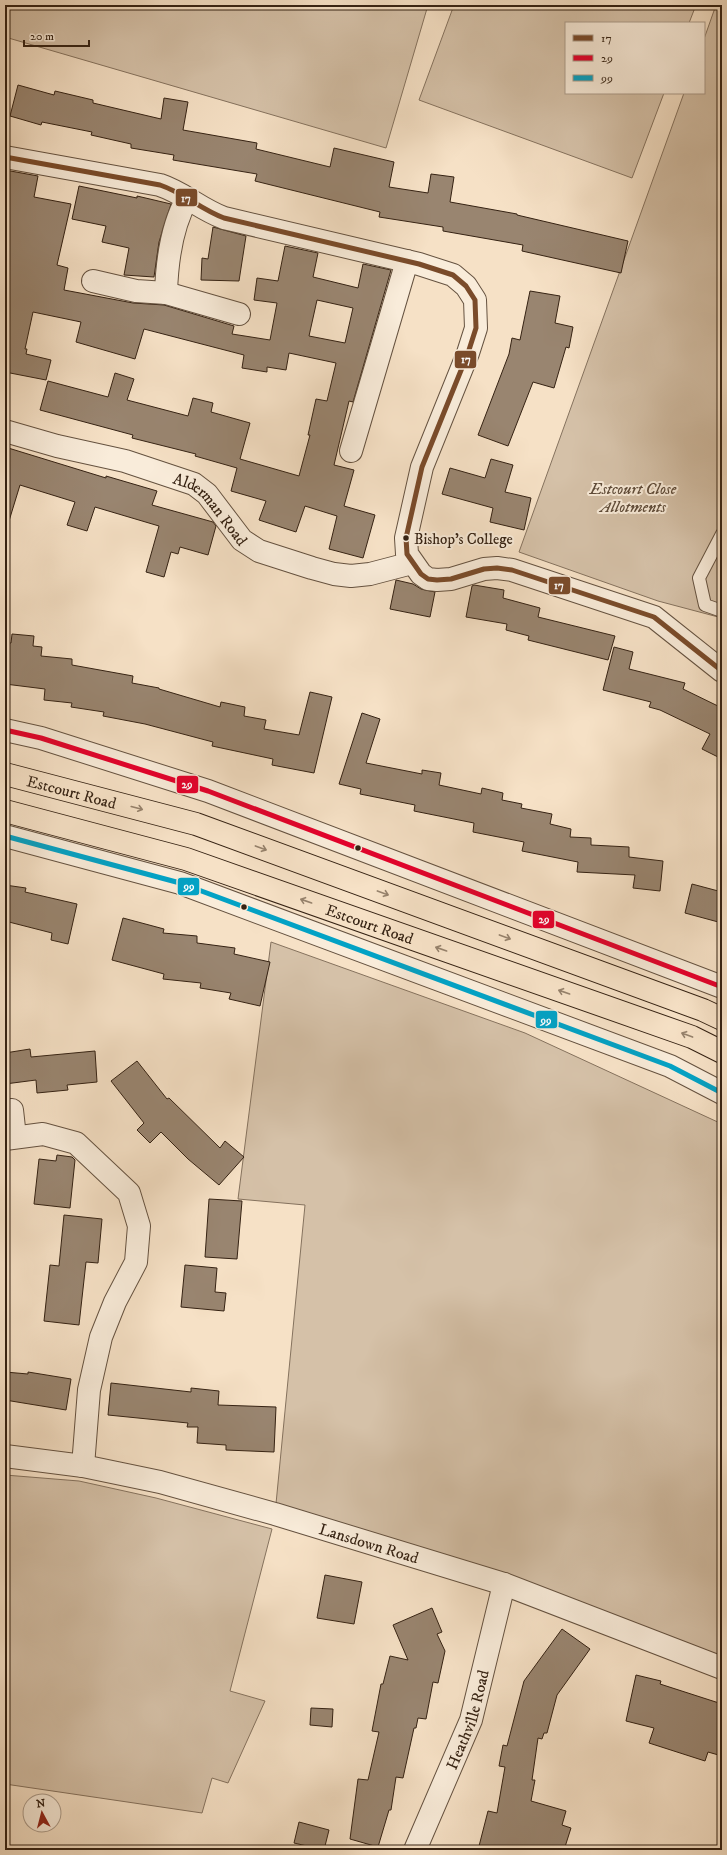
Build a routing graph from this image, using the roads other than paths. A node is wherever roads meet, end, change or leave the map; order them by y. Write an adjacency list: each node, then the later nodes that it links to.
1 (5, 157): 2 (street)
2 (187, 199): 3 (street); 5 (street)
3 (407, 261): 8 (street); 10 (street)
4 (93, 281): 5 (street)
5 (166, 293): 6 (street)
6 (239, 314)
7 (5, 431): 10 (street, Alderman Road)
8 (351, 451)
9 (722, 534): 11 (lane)
10 (412, 563): 12 (street)
11 (722, 611)
12 (722, 671)
13 (5, 730): 18 (street, Estcourt Road)
14 (5, 774): 19 (main road, Estcourt Road, one-way to 19)
15 (8, 811): 16 (street, Estcourt Road); 20 (main road, Estcourt Road, one-way to 15)
16 (5, 833)
17 (5, 836): 21 (street, Estcourt Road)
18 (720, 986): 19 (street, Estcourt Road)
19 (712, 1014)
20 (722, 1052)
21 (722, 1093)
22 (12, 1110): 23 (street)
23 (10, 1138): 25 (street)
24 (5, 1456): 25 (street, Lansdown Road)
25 (83, 1466): 26 (street, Lansdown Road)
26 (504, 1584): 27 (street, Lansdown Road); 28 (street, Heathville Road)
27 (722, 1668)
28 (415, 1850)

